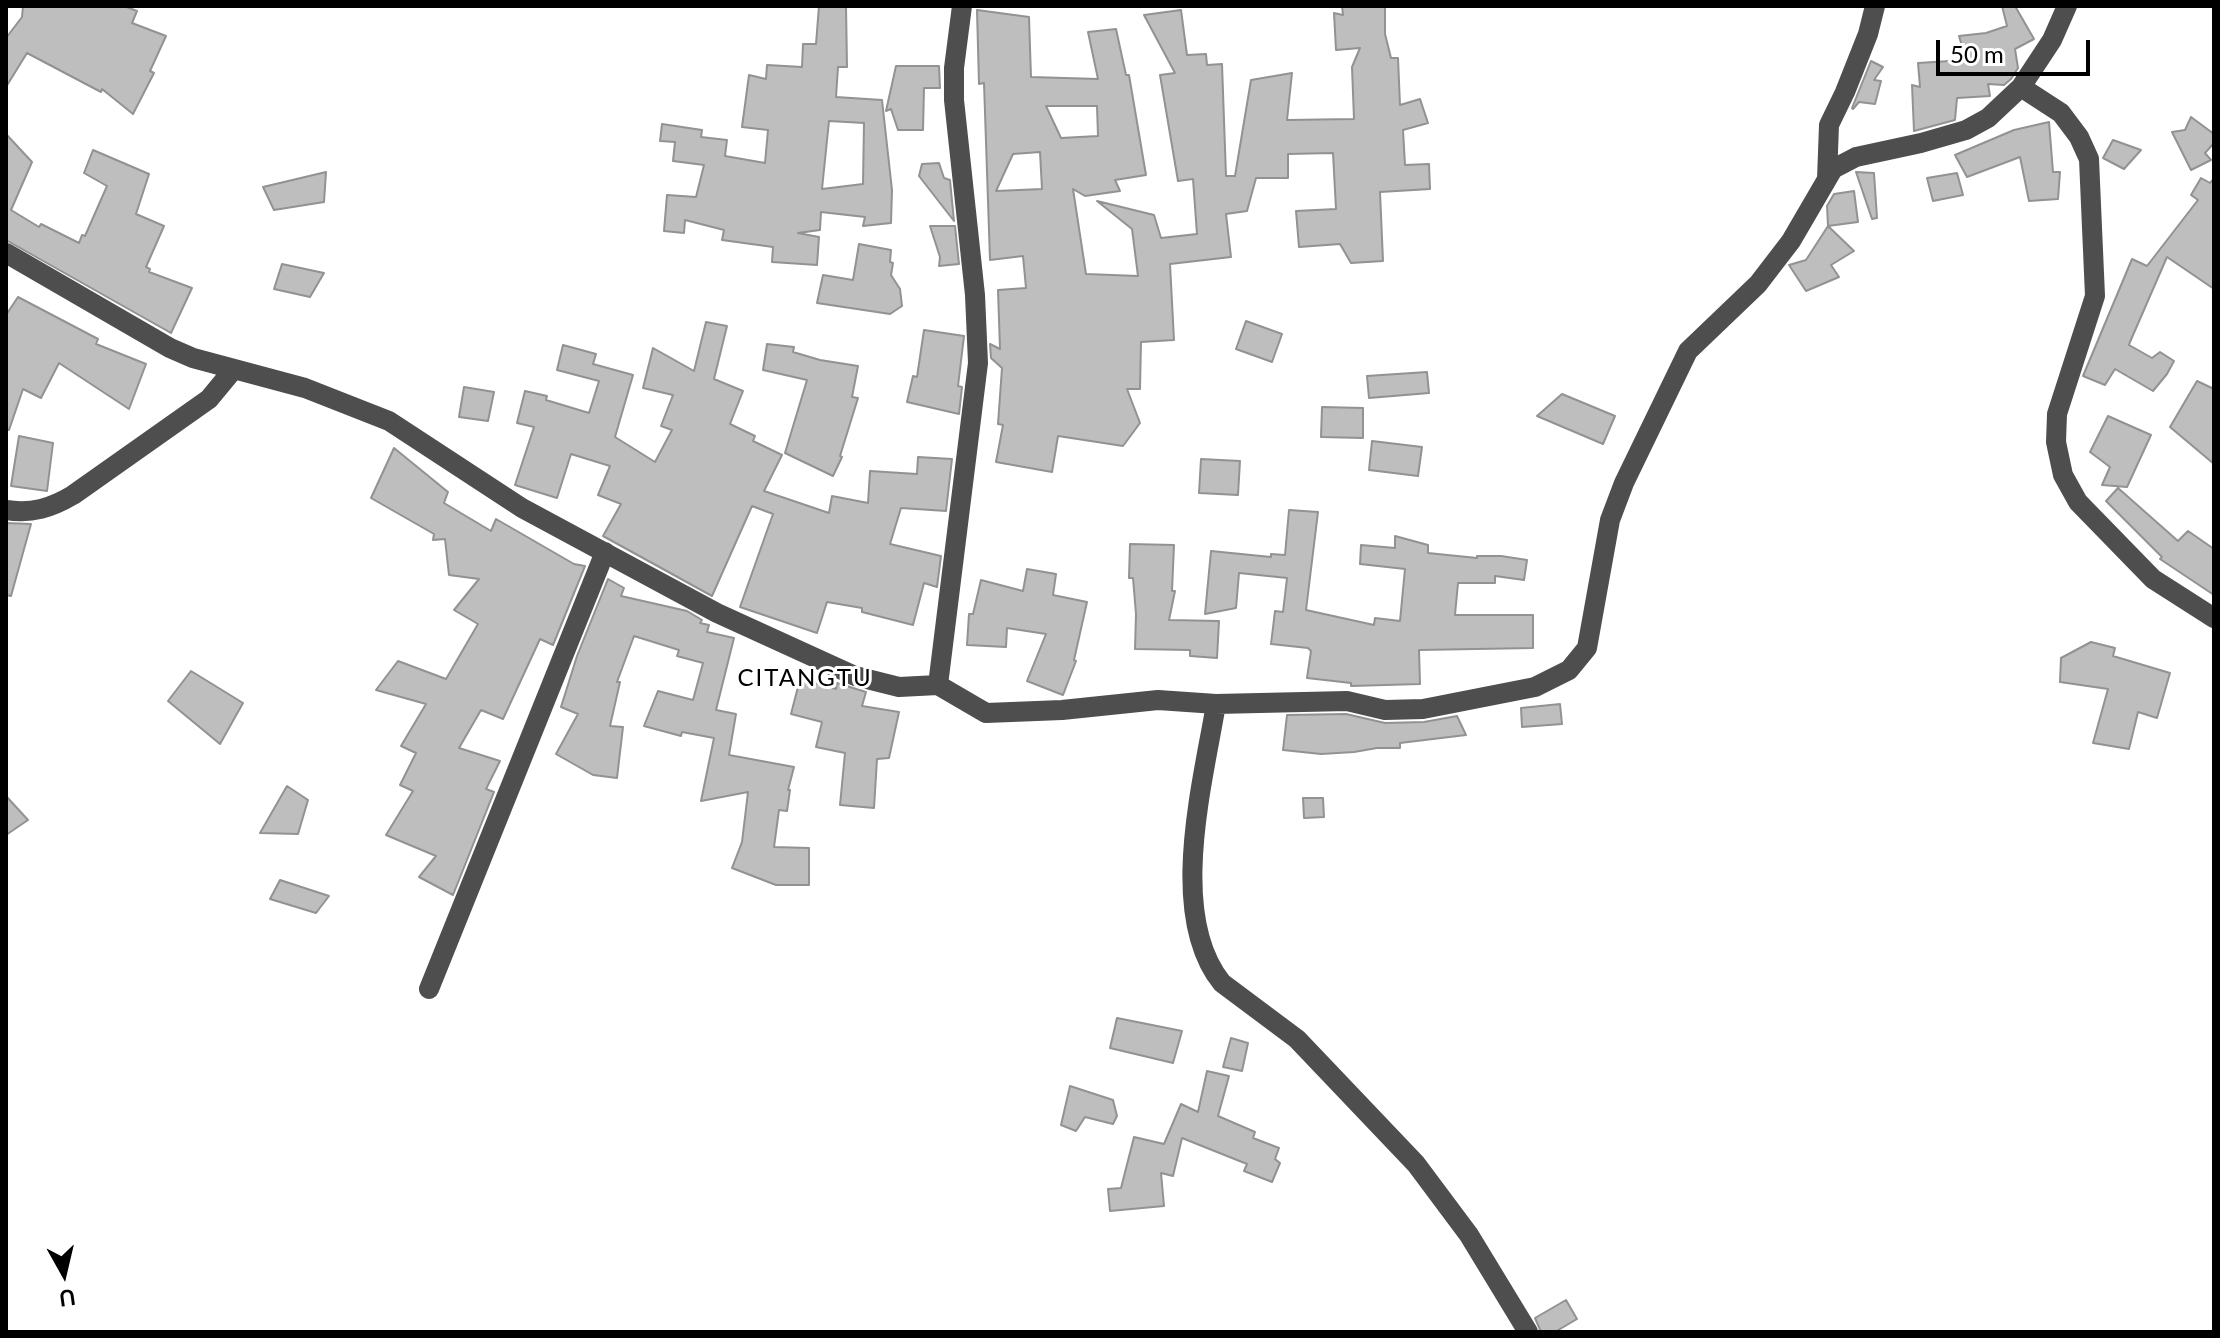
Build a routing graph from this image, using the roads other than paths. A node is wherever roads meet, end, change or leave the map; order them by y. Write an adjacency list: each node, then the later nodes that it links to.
1 (962, 6): 11 (street)
2 (1875, 6): 5 (street)
3 (2067, 6): 4 (street)
4 (2021, 87): 5 (street); 10 (street)
5 (1827, 179): 12 (street)
6 (6, 253): 7 (street)
7 (233, 370): 8 (street); 9 (street)
8 (6, 510)
9 (605, 552): 11 (street); 13 (street)
10 (2214, 618)
11 (938, 685): 12 (street)
12 (1216, 704): 14 (street)
13 (429, 989)
14 (1528, 1332)

